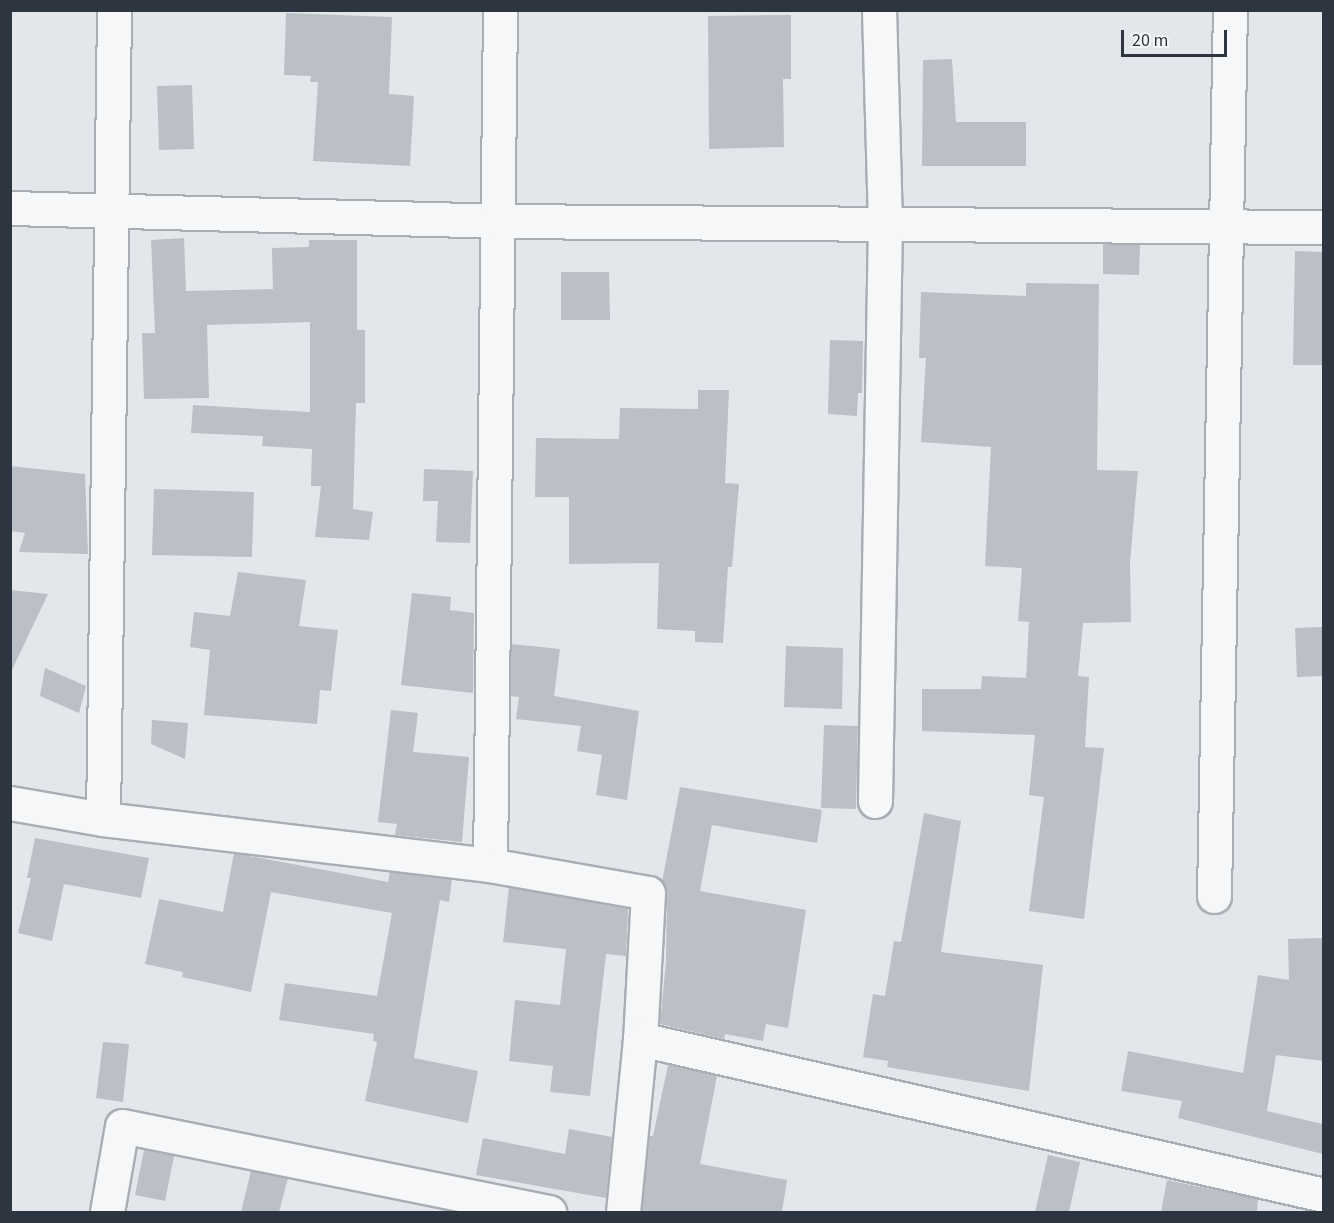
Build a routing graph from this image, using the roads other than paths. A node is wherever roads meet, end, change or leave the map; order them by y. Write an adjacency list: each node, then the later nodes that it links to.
1 (114, 10): 6 (street)
2 (500, 10): 7 (street)
3 (879, 10): 8 (street)
4 (1230, 10): 9 (street)
5 (10, 208): 6 (street)
6 (109, 211): 7 (street); 13 (street)
7 (496, 221): 8 (street); 14 (street)
8 (885, 224): 9 (street); 11 (street)
9 (1225, 226): 10 (street); 15 (street)
10 (1323, 227)
11 (875, 801)
12 (10, 803): 13 (street)
13 (103, 819): 14 (street)
14 (490, 865): 16 (street)
15 (1214, 896)
16 (640, 1039): 17 (street); 20 (street)
17 (1323, 1195)
18 (107, 1212): 19 (street)
19 (549, 1212)
20 (624, 1212)

